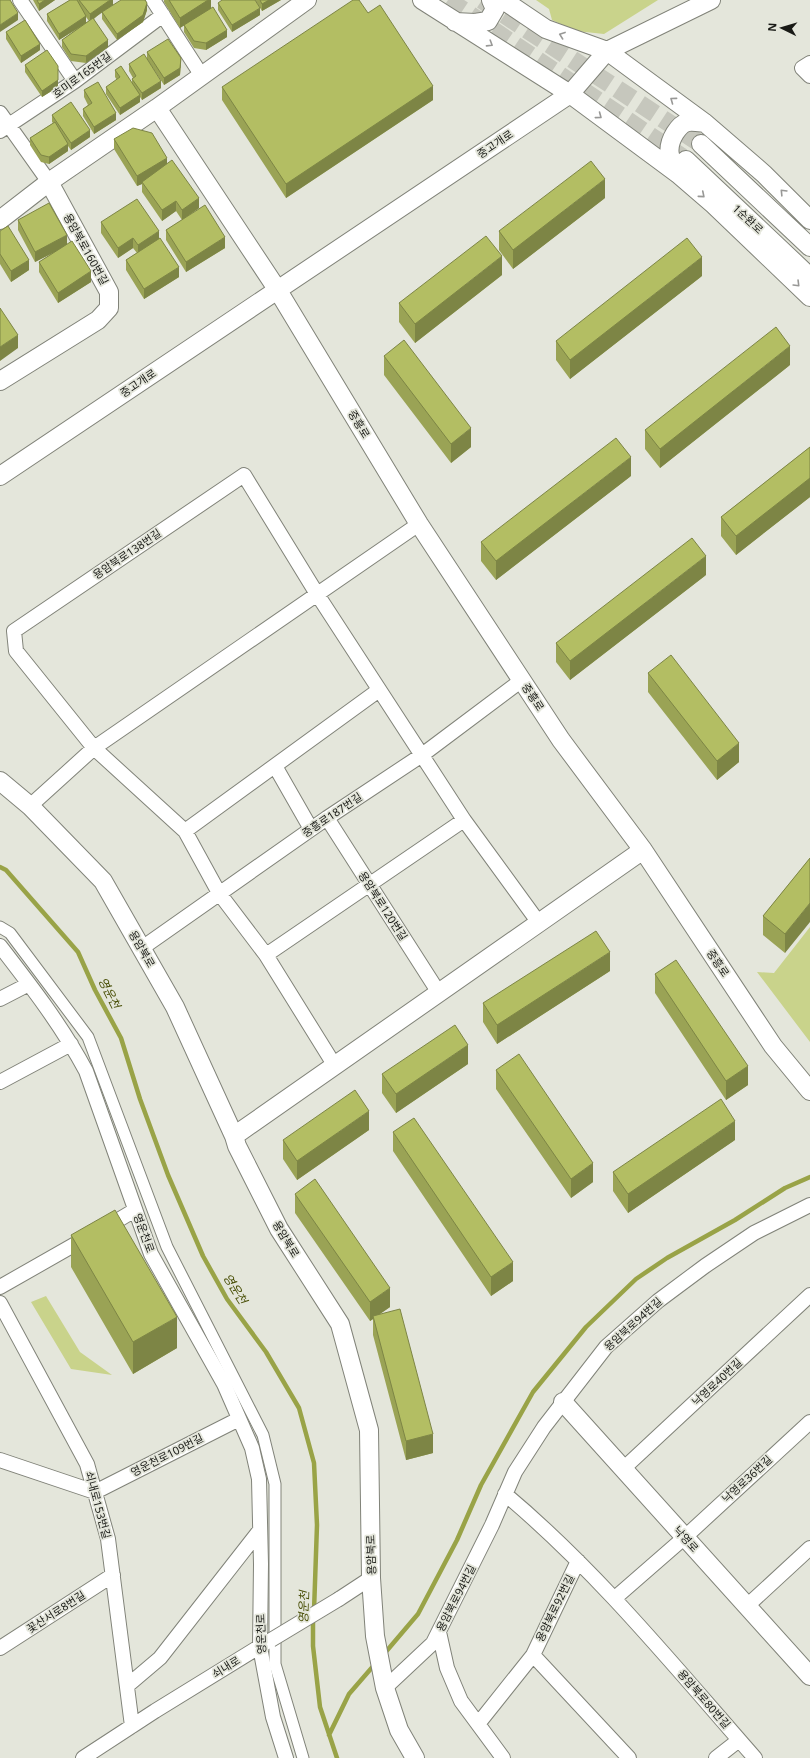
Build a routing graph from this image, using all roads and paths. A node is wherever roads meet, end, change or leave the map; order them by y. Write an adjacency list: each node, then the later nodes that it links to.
1 (20, 0): 14 (street)
2 (153, 0): 8 (street)
3 (307, 0): 12 (street)
4 (423, 0): 9 (street)
5 (491, 0): 9 (street)
6 (503, 0): 10 (street, one-way to 6)
7 (711, 0): 10 (street, 중고개로)
8 (163, 15): 12 (street); 14 (street, 호미로165번길)
9 (454, 22): 15 (street, one-way to 15)
10 (607, 52): 15 (street, 중고개로); 18 (street, one-way to 10)
11 (810, 63): 13 (street)
12 (202, 76): 16 (street)
13 (810, 76)
14 (75, 82): 19 (street, 호미로165번길)
15 (570, 94): 21 (street, one-way to 21); 27 (street, 중고개로)
16 (157, 108): 22 (street); 27 (street)
17 (0, 113): 19 (street)
18 (705, 123): 21 (street); 24 (street, one-way to 18)
19 (4, 128): 22 (street)
20 (701, 144): 25 (street, 1순환로)
21 (682, 167): 26 (street, 1순환로); 28 (street, one-way to 28)
22 (49, 182): 23 (street); 29 (street, 용암북로160번길)
23 (0, 220)
24 (810, 220)
25 (810, 247)
26 (810, 277)
27 (277, 289): 30 (street, 중고개로); 31 (street, 중흥로)
28 (810, 297)
29 (0, 381)
30 (0, 476)
31 (420, 524): 32 (street); 33 (street, 중흥로)
32 (317, 594): 34 (street, 용암북로138번길); 35 (street); 35 (street, 용암북로138번길)
33 (522, 680): 36 (street, 중흥로187번길); 44 (street, 중흥로)
34 (380, 690): 36 (street, 용암북로138번길); 37 (street)
35 (94, 748): 39 (street); 43 (street, 용암북로138번길)
36 (422, 755): 40 (street, 중흥로187번길); 41 (street)
37 (274, 766): 42 (street); 43 (street)
38 (0, 781): 39 (street, 용암북로)
39 (30, 806): 50 (street, 용암북로)
40 (327, 818): 42 (street, 중흥로187번길); 45 (street, 용암북로120번길)
41 (464, 820): 45 (street); 47 (street)
42 (311, 829): 46 (street, 중흥로187번길)
43 (185, 830): 46 (street, 용암북로138번길)
44 (643, 850): 47 (street); 58 (street, 중흥로)
45 (369, 884): 51 (street); 53 (street, 용암북로120번길)
46 (219, 893): 50 (street, 중흥로187번길); 51 (street, 용암북로138번길)
47 (539, 923): 53 (street)
48 (0, 927): 92 (street)
49 (0, 946): 52 (street, 영운천로)
50 (142, 948): 59 (street, 용암북로)
51 (266, 955): 56 (street, 용암북로138번길)
52 (29, 984): 54 (street); 55 (street, 영운천로)
53 (439, 993): 56 (street)
54 (0, 999)
55 (71, 1044): 57 (street); 61 (street, 영운천로)
56 (335, 1066): 59 (street)
57 (0, 1082)
58 (810, 1091)
59 (234, 1136): 77 (street, 용암북로)
60 (810, 1205): 65 (street, 용암북로94번길)
61 (135, 1210): 62 (street); 66 (street, 영운천로)
62 (0, 1287)
63 (810, 1295): 69 (street, 낙영로40번길)
64 (0, 1303): 70 (street, 쇠내로153번길)
65 (563, 1402): 69 (street, 낙영로); 71 (street, 용암북로94번길)
66 (239, 1419): 70 (street, 영운천로109번길); 72 (street, 영운천로)
67 (810, 1422): 73 (street, 낙영로36번길)
68 (0, 1460): 70 (street)
69 (623, 1469): 73 (street, 낙영로)
70 (95, 1492): 76 (street, 쇠내로153번길)
71 (505, 1494): 75 (street); 80 (street, 용암북로94번길)
72 (260, 1530): 81 (street, 영운천로); 85 (street)
73 (685, 1537): 78 (street, 낙영로36번길); 79 (street, 낙영로)
74 (810, 1548): 79 (street)
75 (578, 1561): 78 (street); 83 (street, 용암북로92번길)
76 (113, 1575): 82 (street, 꽃산서로8번길); 85 (street, 쇠내로153번길)
77 (371, 1578): 81 (street, 쇠내로, bridge); 86 (street, 용암북로)
78 (615, 1598): 89 (street, 용암북로80번길)
79 (747, 1606): 84 (street, 낙영로)
80 (439, 1632): 86 (street, 용암북로94번길); 87 (street)
81 (265, 1643): 88 (street, 쇠내로); 91 (street, 영운천로)
82 (0, 1648)
83 (533, 1655): 87 (street, 용암북로92번길); 95 (street, 용암북로92번길)
84 (810, 1675)
85 (127, 1686): 88 (street, 쇠내로153번길)
86 (385, 1688): 93 (street, 용암북로)
87 (478, 1724): 94 (street)
88 (132, 1726): 90 (street, 쇠내로)
89 (739, 1740): 96 (street); 97 (street, 용암북로80번길)
90 (82, 1758)
91 (286, 1758)
92 (304, 1758)
93 (415, 1758)
94 (503, 1758)
95 (630, 1758)
96 (716, 1758)
97 (755, 1758)

